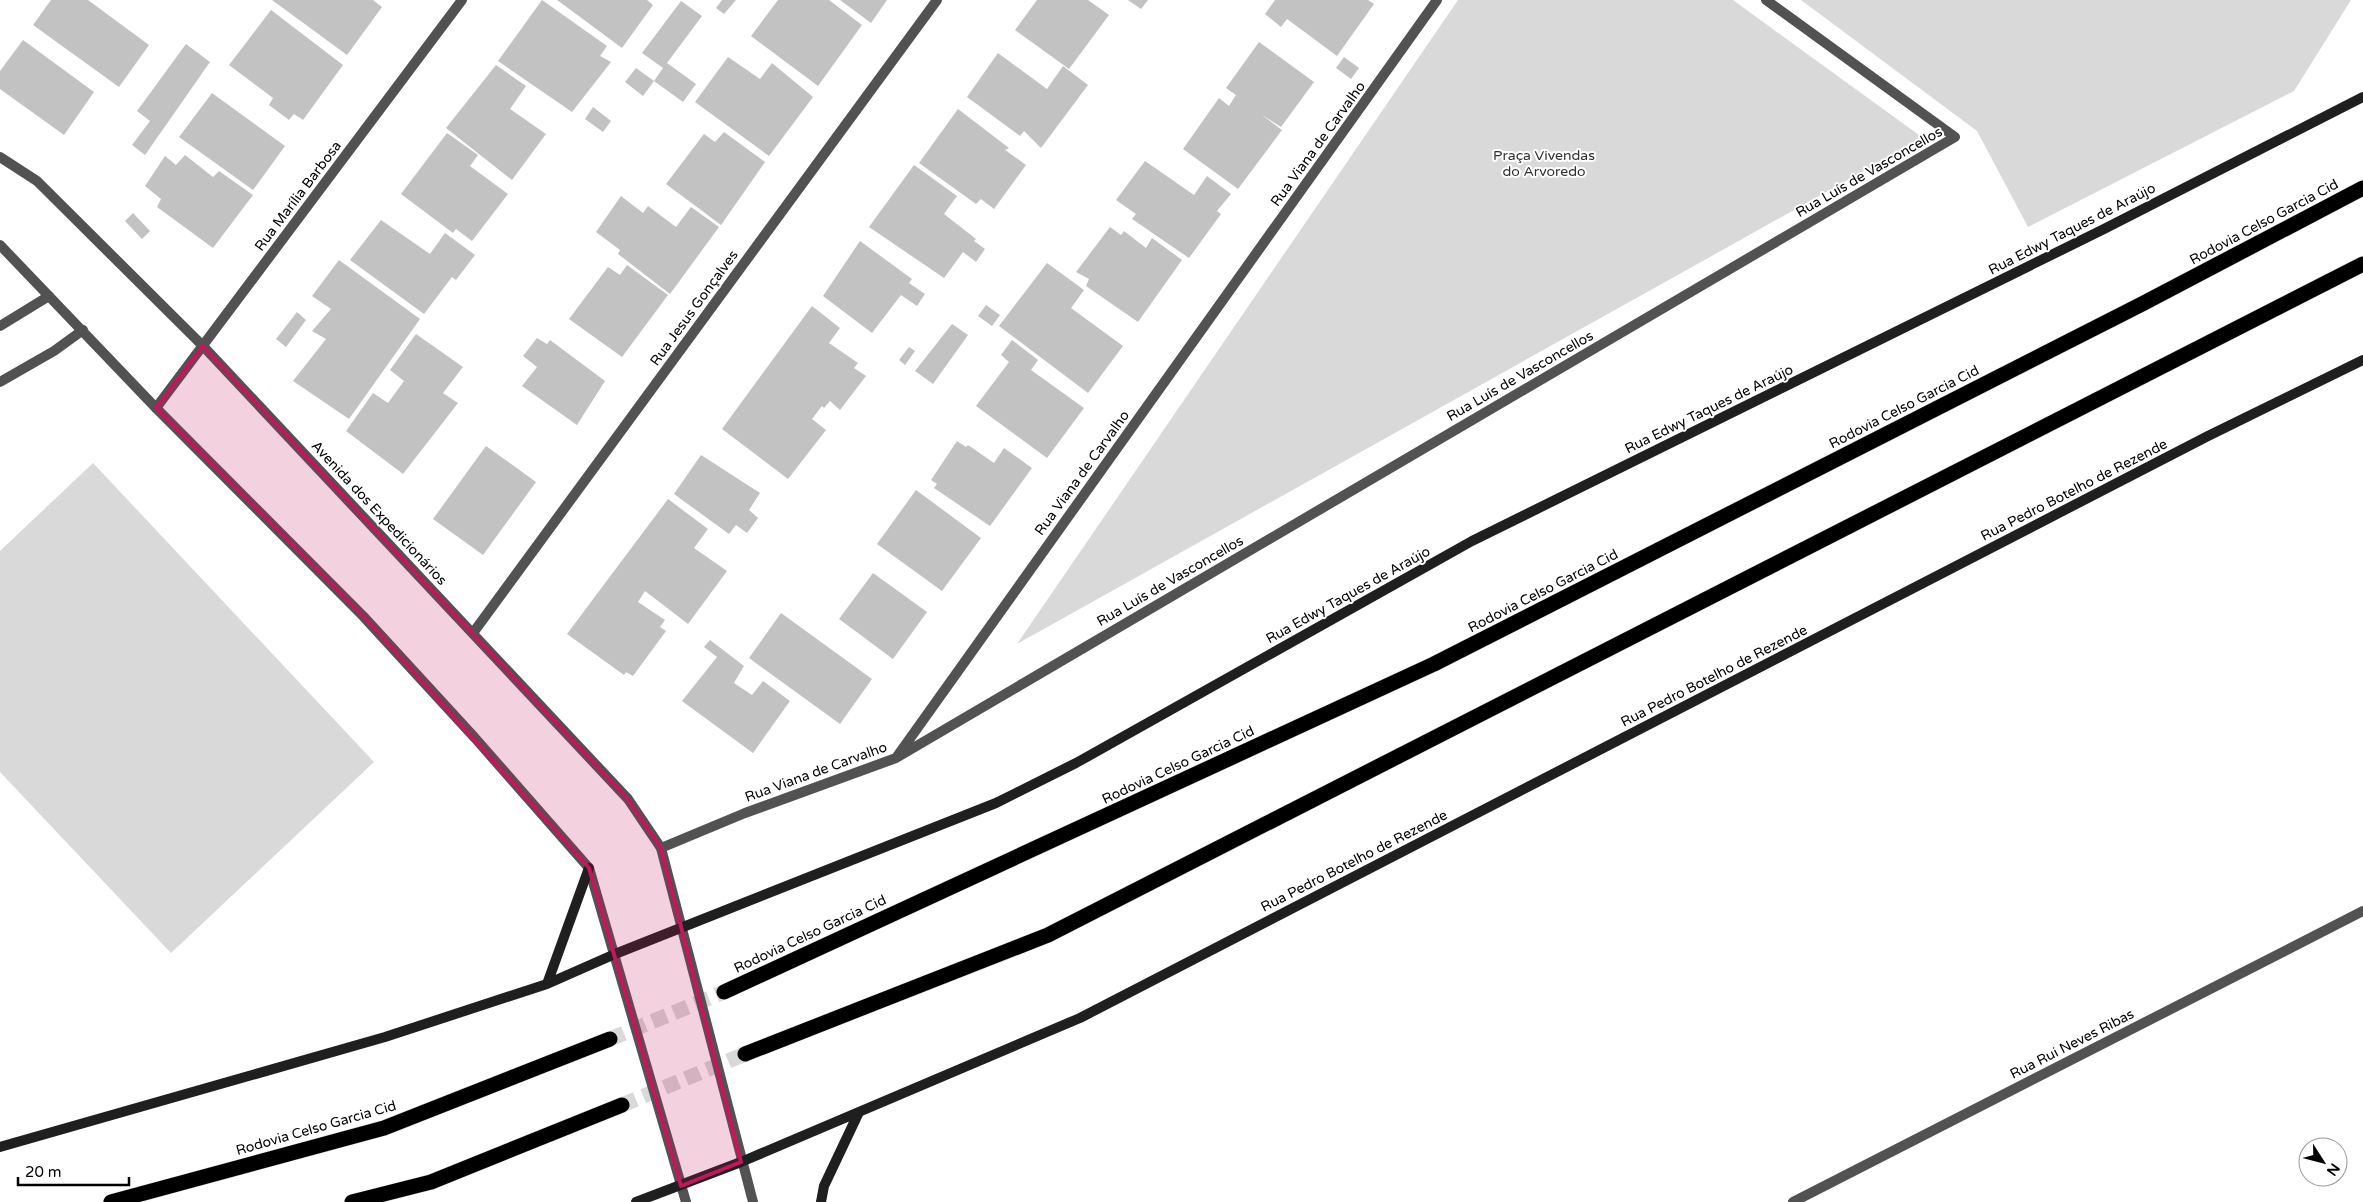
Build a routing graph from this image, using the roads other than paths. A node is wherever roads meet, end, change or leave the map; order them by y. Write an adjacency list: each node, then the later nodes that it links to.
1 (462, 0): 13 (street, Rua Marília Barbosa)
2 (937, 0): 17 (street, Rua Jesus Gonçalves)
3 (1437, 0): 18 (street, Rua Viana de Carvalho)
4 (1766, 0): 18 (street, Rua Luís de Vasconcellos)
5 (2363, 97): 22 (main road, Rua Edwy Taques de Araújo)
6 (0, 158): 13 (street, Avenida dos Expedicionários)
7 (2363, 188): 25 (highway, Rodovia Celso Garcia Cid)
8 (0, 246): 10 (street)
9 (2363, 264): 27 (highway)
10 (49, 296): 11 (street); 12 (street)
11 (0, 326)
12 (83, 330): 15 (street); 16 (street)
13 (203, 346): 16 (street, Rua Marília Barbosa); 17 (street, Avenida dos Expedicionários)
14 (2363, 360): 29 (main road, Rua Pedro Botelho de Rezende)
15 (0, 382)
16 (156, 408): 20 (street)
17 (473, 633): 19 (street, Avenida dos Expedicionários)
18 (896, 758): 19 (street, Rua Viana de Carvalho)
19 (661, 848): 22 (street, Avenida dos Expedicionários)
20 (589, 868): 23 (street); 24 (main road)
21 (2363, 911): 39 (street, Rua Rui Neves Ribas)
22 (682, 929): 23 (main road); 31 (street, Avenida dos Expedicionários)
23 (615, 954): 24 (main road); 32 (street)
24 (547, 984): 30 (main road)
25 (724, 992)
26 (610, 1039): 33 (highway, Rodovia Celso Garcia Cid)
27 (745, 1054)
28 (622, 1104): 34 (highway)
29 (859, 1112): 31 (main road); 38 (main road)
30 (0, 1147)
31 (742, 1162): 32 (main road); 37 (street, Avenida dos Expedicionários)
32 (681, 1186): 35 (main road); 36 (street)
33 (111, 1202)
34 (352, 1202)
35 (636, 1202)
36 (686, 1202)
37 (753, 1202)
38 (820, 1202)
39 (1793, 1202)

